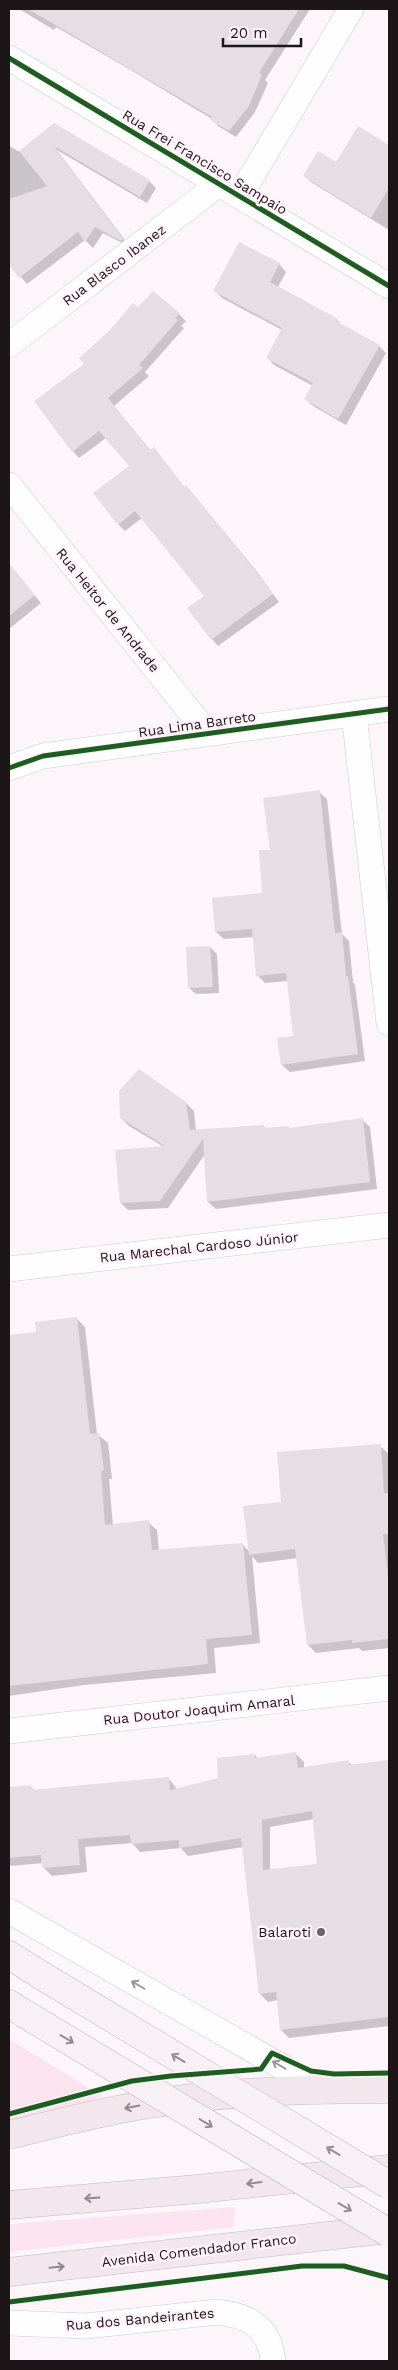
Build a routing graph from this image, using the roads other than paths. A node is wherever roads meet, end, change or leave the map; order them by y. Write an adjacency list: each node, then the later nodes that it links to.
1 (351, 9): 4 (street)
2 (9, 58): 3 (street, Rua Frei Francisco Sampaio)
3 (219, 184): 4 (street, Rua Frei Francisco Sampaio); 6 (street, Rua Blasco Ibanez)
4 (240, 196): 5 (street, Rua Frei Francisco Sampaio)
5 (389, 286)
6 (9, 345)
7 (9, 485): 10 (street, Rua Heitor de Andrade)
8 (389, 709): 9 (street, Rua Lima Barreto)
9 (354, 714): 10 (street, Rua Lima Barreto); 12 (street)
10 (207, 734): 11 (street, Rua Lima Barreto)
11 (9, 768)
12 (389, 1023)
13 (389, 1225): 14 (street, Rua Marechal Cardoso Júnior)
14 (9, 1269)
15 (389, 1688): 16 (street, Rua Doutor Joaquim Amaral)
16 (9, 1732)
17 (9, 1911): 20 (street, one-way to 17)
18 (9, 1955): 24 (main road, one-way to 18, bridge)
19 (17, 2009): 28 (main road, one-way to 28, bridge)
20 (321, 2089): 21 (highway); 22 (highway, one-way to 22)
21 (389, 2089)
22 (9, 2135)
23 (389, 2169): 25 (highway, one-way to 25)
24 (389, 2185)
25 (9, 2205)
26 (389, 2229): 27 (highway, Avenida Comendador Franco)
27 (360, 2232): 29 (highway); 30 (highway); 31 (highway, Avenida Comendador Franco, one-way to 27)
28 (389, 2233)
29 (389, 2240)
30 (389, 2250)
31 (9, 2272)
32 (9, 2323): 33 (street, Rua dos Bandeirantes)
33 (273, 2361)

